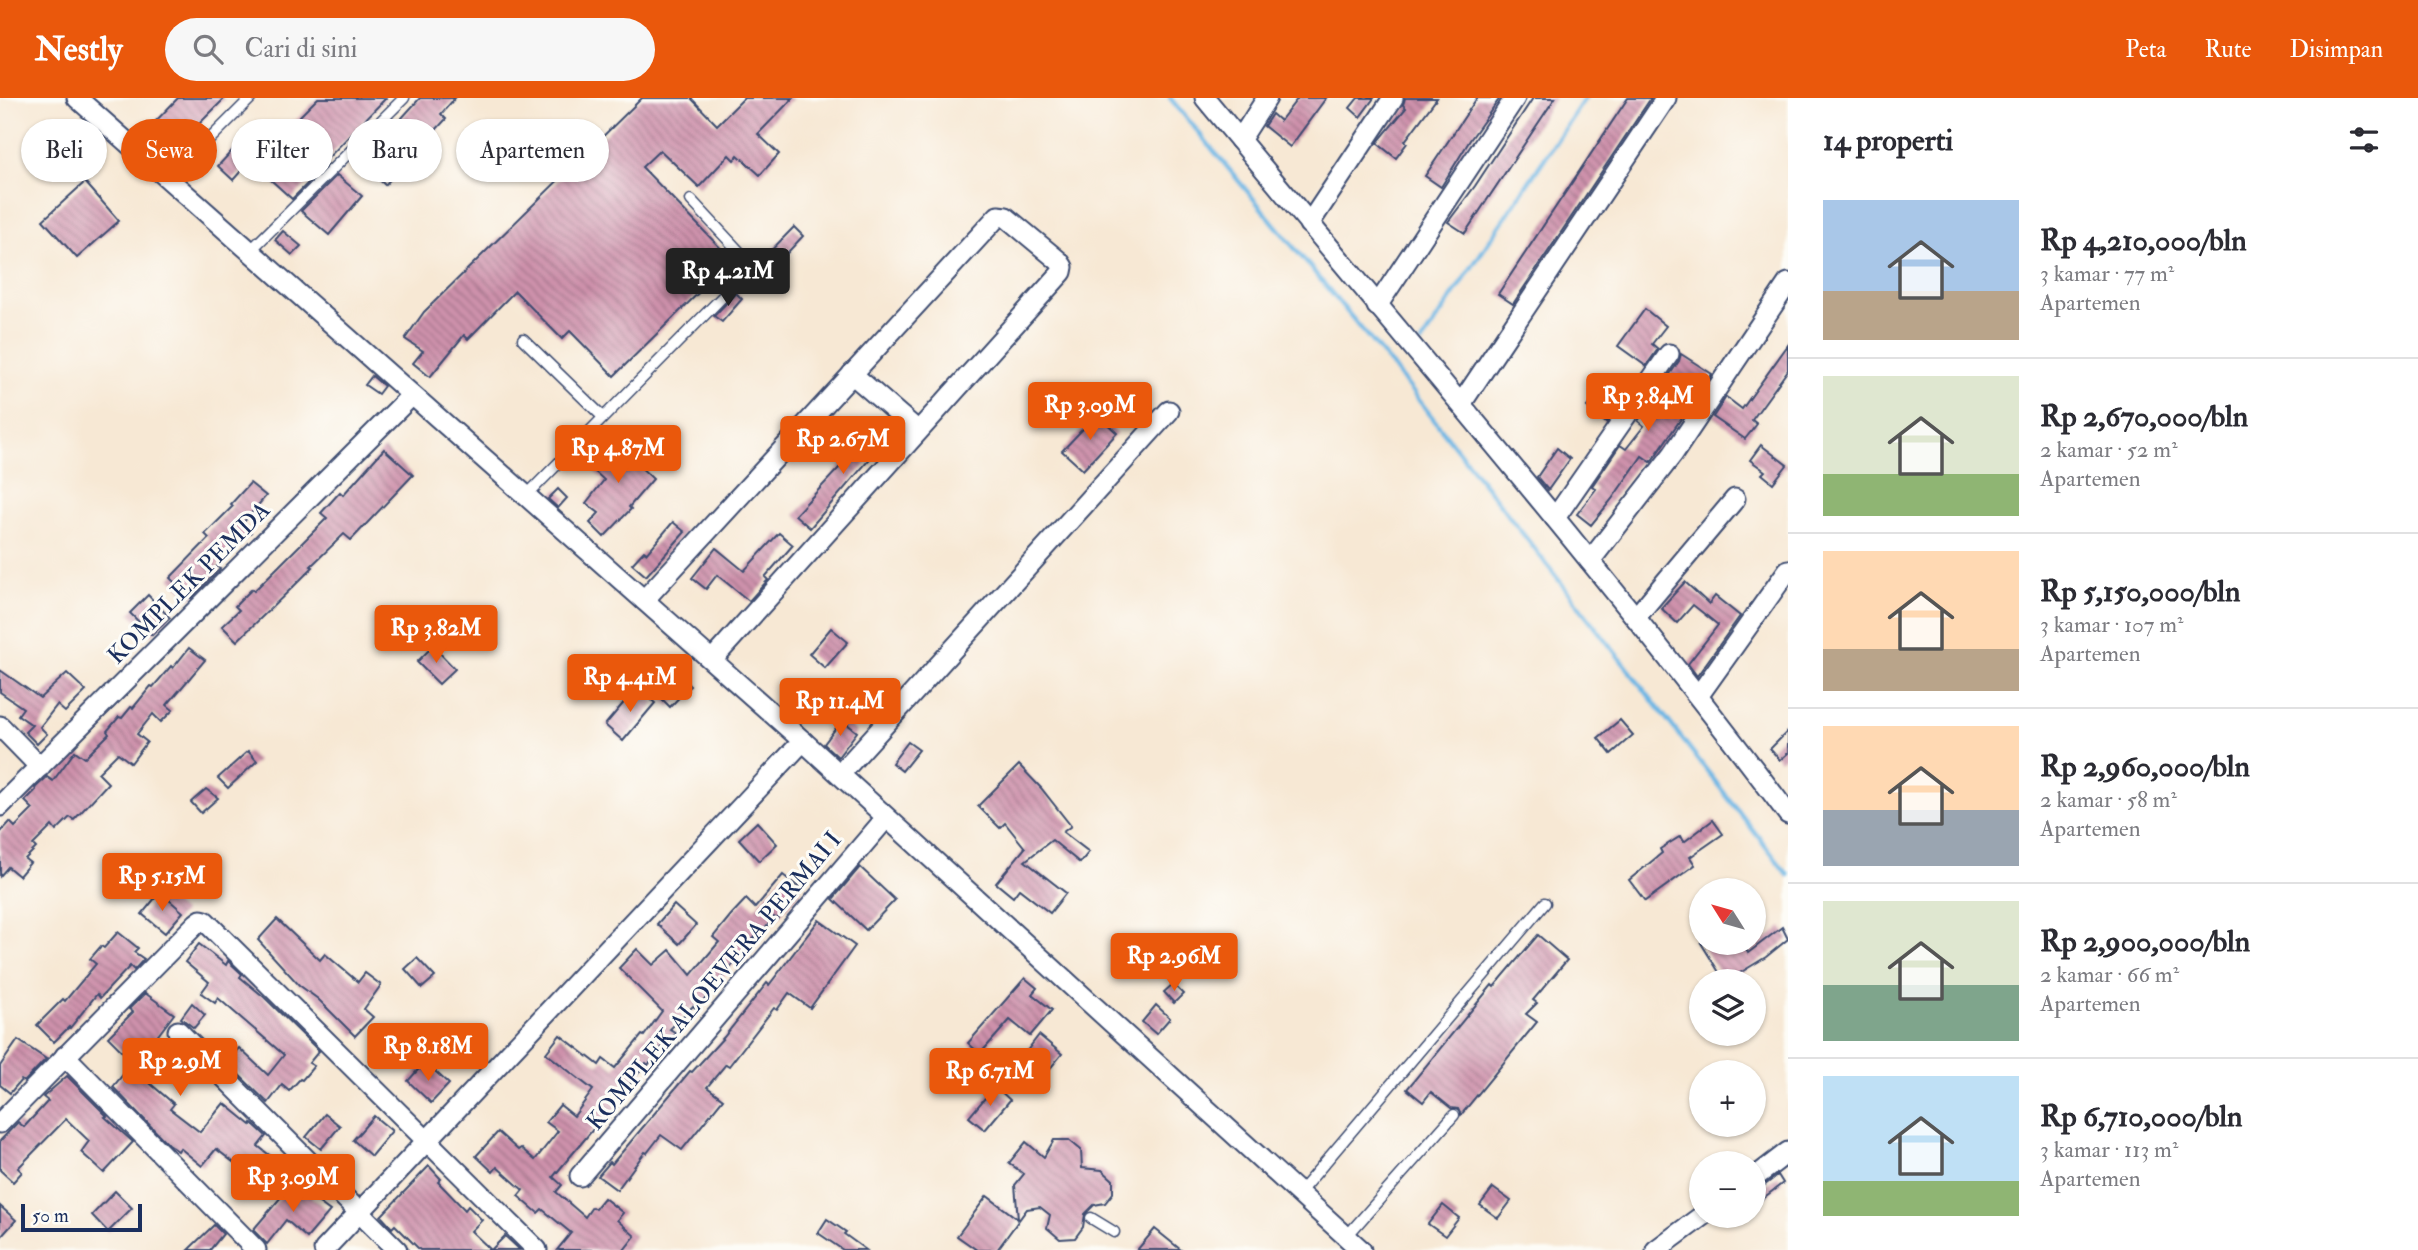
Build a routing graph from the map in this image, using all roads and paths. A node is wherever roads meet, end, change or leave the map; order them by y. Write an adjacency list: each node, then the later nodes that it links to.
1 (77, 98): 10 (street)
2 (251, 98): 9 (lane)
3 (404, 98): 15 (lane)
4 (1205, 98): 11 (street)
5 (1267, 98): 11 (street)
6 (1393, 98): 14 (street)
7 (1515, 98): 17 (street)
8 (1666, 98): 22 (street)
9 (217, 132)
10 (121, 137)
11 (1240, 140): 14 (street)
12 (171, 182): 15 (street)
13 (691, 200): 24 (lane)
14 (1309, 224): 17 (street)
15 (250, 251): 21 (street)
16 (1788, 283): 29 (street)
17 (1377, 306): 22 (street)
18 (523, 339): 24 (lane)
19 (1669, 354): 28 (street)
20 (852, 374): 25 (street); 25 (street); 31 (street)
21 (412, 395): 26 (street); 37 (street, KOMPLEK PEMDA)
22 (1461, 404): 28 (street)
23 (1169, 411): 38 (street)
24 (603, 417): 26 (lane)
25 (918, 431): 33 (street)
26 (526, 496): 31 (street)
27 (1735, 499): 32 (street)
28 (1555, 518): 29 (street)
29 (1590, 561): 32 (street)
30 (1788, 570): 34 (street)
31 (644, 600): 33 (street)
32 (1636, 617): 34 (street)
33 (712, 660): 36 (street)
34 (1699, 695): 40 (street)
35 (0, 726): 37 (street)
36 (803, 741): 38 (street); 47 (street)
37 (40, 766): 39 (street, KOMPLEK PEMDA)
38 (840, 774): 41 (street)
39 (0, 806)
40 (1788, 814)
41 (886, 818): 50 (street, KOMPLEK ALOEVERA PERMAI I); 51 (street)
42 (1545, 903): 51 (lane)
43 (178, 1031): 52 (street)
44 (65, 1056): 46 (street); 47 (street); 57 (street)
45 (1454, 1115): 56 (lane)
46 (0, 1123)
47 (429, 1141): 52 (street); 60 (street)
48 (1788, 1152): 49 (street)
49 (1766, 1169)
50 (580, 1177)
51 (1299, 1193): 56 (street)
52 (360, 1211): 58 (street); 59 (street)
53 (1091, 1218): 55 (lane)
54 (1689, 1226): 61 (street)
55 (1114, 1232)
56 (1353, 1243)
57 (256, 1250)
58 (324, 1250)
59 (397, 1250)
60 (537, 1250)
61 (1656, 1250)

